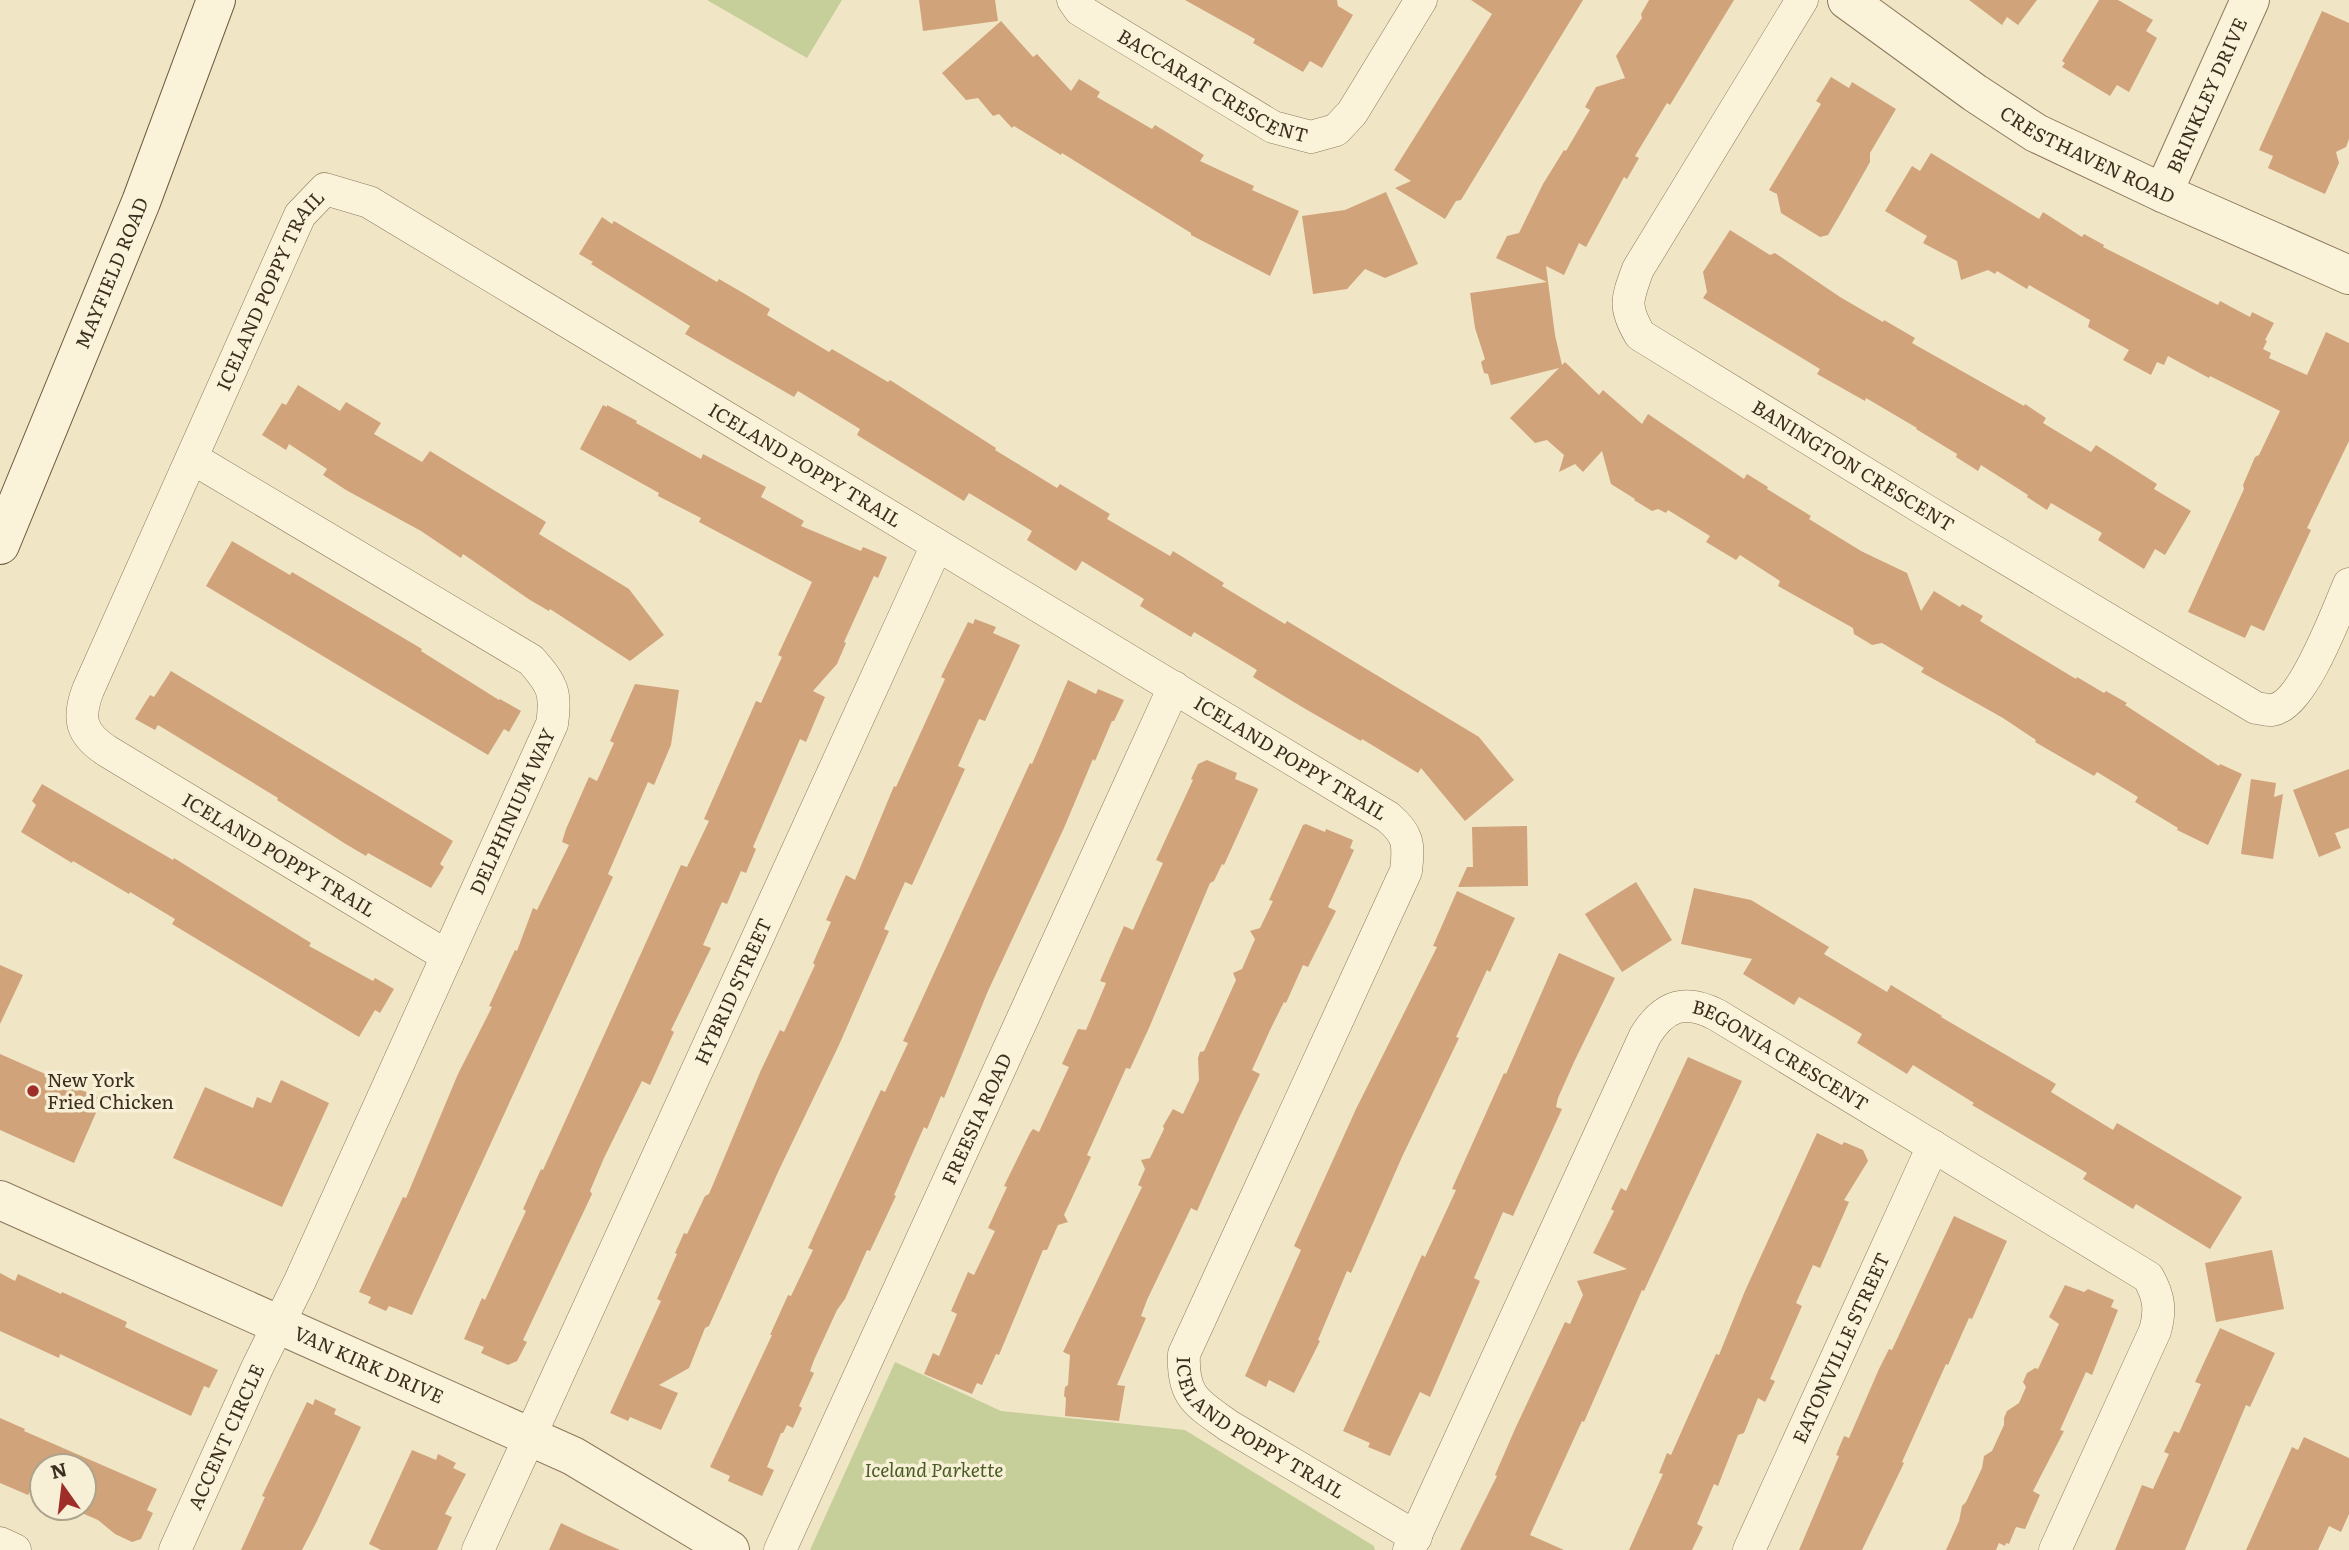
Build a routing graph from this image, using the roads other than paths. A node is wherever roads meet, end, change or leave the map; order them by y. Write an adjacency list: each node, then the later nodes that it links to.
1 (216, 0): 10 (street, MAYFIELD ROAD)
2 (1073, 0): 3 (street, BACCARAT CRESCENT)
3 (1421, 0)
4 (1802, 0): 12 (street, BANINGTON CRESCENT)
5 (1847, 0): 7 (street, CRESTHAVEN ROAD)
6 (2250, 0): 7 (street, BRINKLEY DRIVE)
7 (2163, 193): 8 (street, CRESTHAVEN ROAD)
8 (2349, 275)
9 (192, 458): 11 (street, ICELAND POPPY TRAIL); 14 (street, DELPHINIUM WAY); 14 (street, ICELAND POPPY TRAIL)
10 (0, 545)
11 (937, 545): 13 (street, ICELAND POPPY TRAIL); 18 (street, HYBRID STREET)
12 (2349, 584)
13 (1174, 687): 20 (street, ICELAND POPPY TRAIL); 25 (street, FREESIA ROAD)
14 (447, 956): 17 (street, DELPHINIUM WAY)
15 (1933, 1146): 20 (street, BEGONIA CRESCENT); 26 (street, EATONVILLE STREET); 27 (street, BEGONIA CRESCENT)
16 (0, 1200): 17 (street, VAN KIRK DRIVE)
17 (279, 1324): 18 (street, VAN KIRK DRIVE); 22 (street, ACCENT CIRCLE)
18 (530, 1436): 23 (street, HYBRID STREET); 24 (street, VAN KIRK DRIVE)
19 (0, 1543): 21 (street)
20 (1413, 1544)
21 (15, 1550)
22 (175, 1550)
23 (478, 1550)
24 (730, 1550)
25 (780, 1550)
26 (1749, 1550)
27 (2054, 1550)

